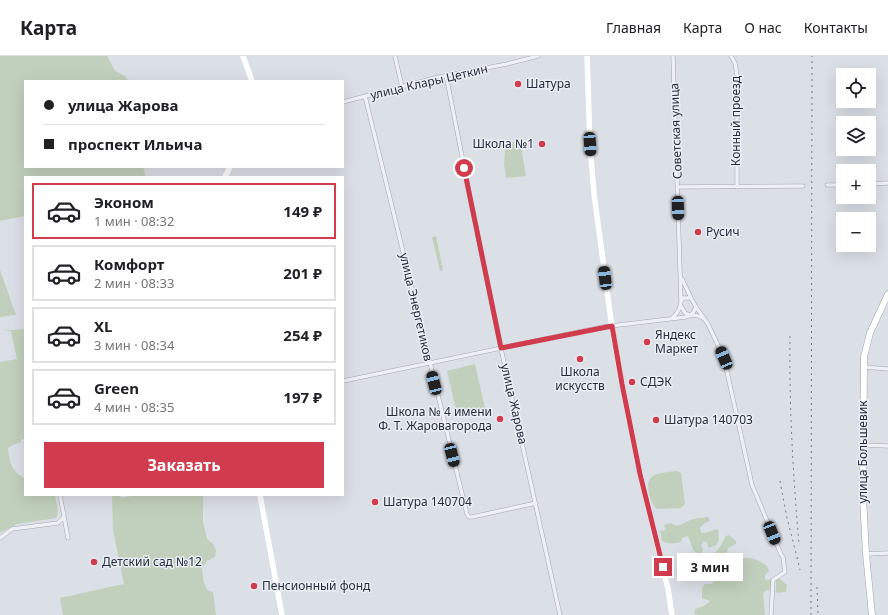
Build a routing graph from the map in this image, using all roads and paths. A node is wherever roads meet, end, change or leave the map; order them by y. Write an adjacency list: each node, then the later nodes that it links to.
1 (243, 56): 8 (street)
2 (394, 56): 9 (street)
3 (538, 56): 7 (street, улица Клары Цеткин)
4 (587, 56): 28 (street)
5 (673, 56): 18 (street, Советская улица)
6 (731, 56): 17 (street, Конный проезд)
7 (446, 75): 9 (street, улица Клары Цеткин); 29 (street, улица Жарова)
8 (252, 80)
9 (402, 87): 10 (street, улица Клары Цеткин)
10 (365, 96): 11 (street, улица Клары Цеткин); 30 (street, улица Энергетиков)
11 (344, 102)
12 (888, 183): 14 (street)
13 (836, 184): 15 (street)
14 (876, 184)
15 (827, 185)
16 (803, 186): 17 (street)
17 (736, 187): 18 (street)
18 (678, 188): 19 (street, Советская улица)
19 (681, 277): 21 (street, Советская улица); 22 (street, Советская улица)
20 (888, 294): 31 (main road, улица Большевик)
21 (691, 298): 22 (street); 24 (street)
22 (681, 301): 23 (street)
23 (681, 306): 25 (street); 26 (street)
24 (696, 307): 25 (street); 27 (street)
25 (690, 315): 26 (street); 27 (street)
26 (671, 318): 28 (street)
27 (704, 319): 47 (street)
28 (612, 326): 29 (street); 46 (street)
29 (501, 348): 30 (street); 38 (street, улица Жарова)
30 (430, 364): 33 (street); 38 (street, улица Энергетиков)
31 (864, 367): 32 (street); 34 (main road, улица Большевик)
32 (888, 369)
33 (344, 381)
34 (863, 445): 35 (street); 43 (main road, улица Большевик)
35 (888, 446)
36 (60, 496): 39 (street)
37 (260, 496): 44 (street)
38 (536, 503): 45 (street, улица Жарова)
39 (64, 514): 40 (street); 41 (street)
40 (0, 538)
41 (68, 538)
42 (888, 553): 43 (street)
43 (866, 554): 48 (main road, улица Большевик)
44 (282, 615)
45 (560, 615)
46 (672, 615)
47 (771, 615)
48 (872, 615)

